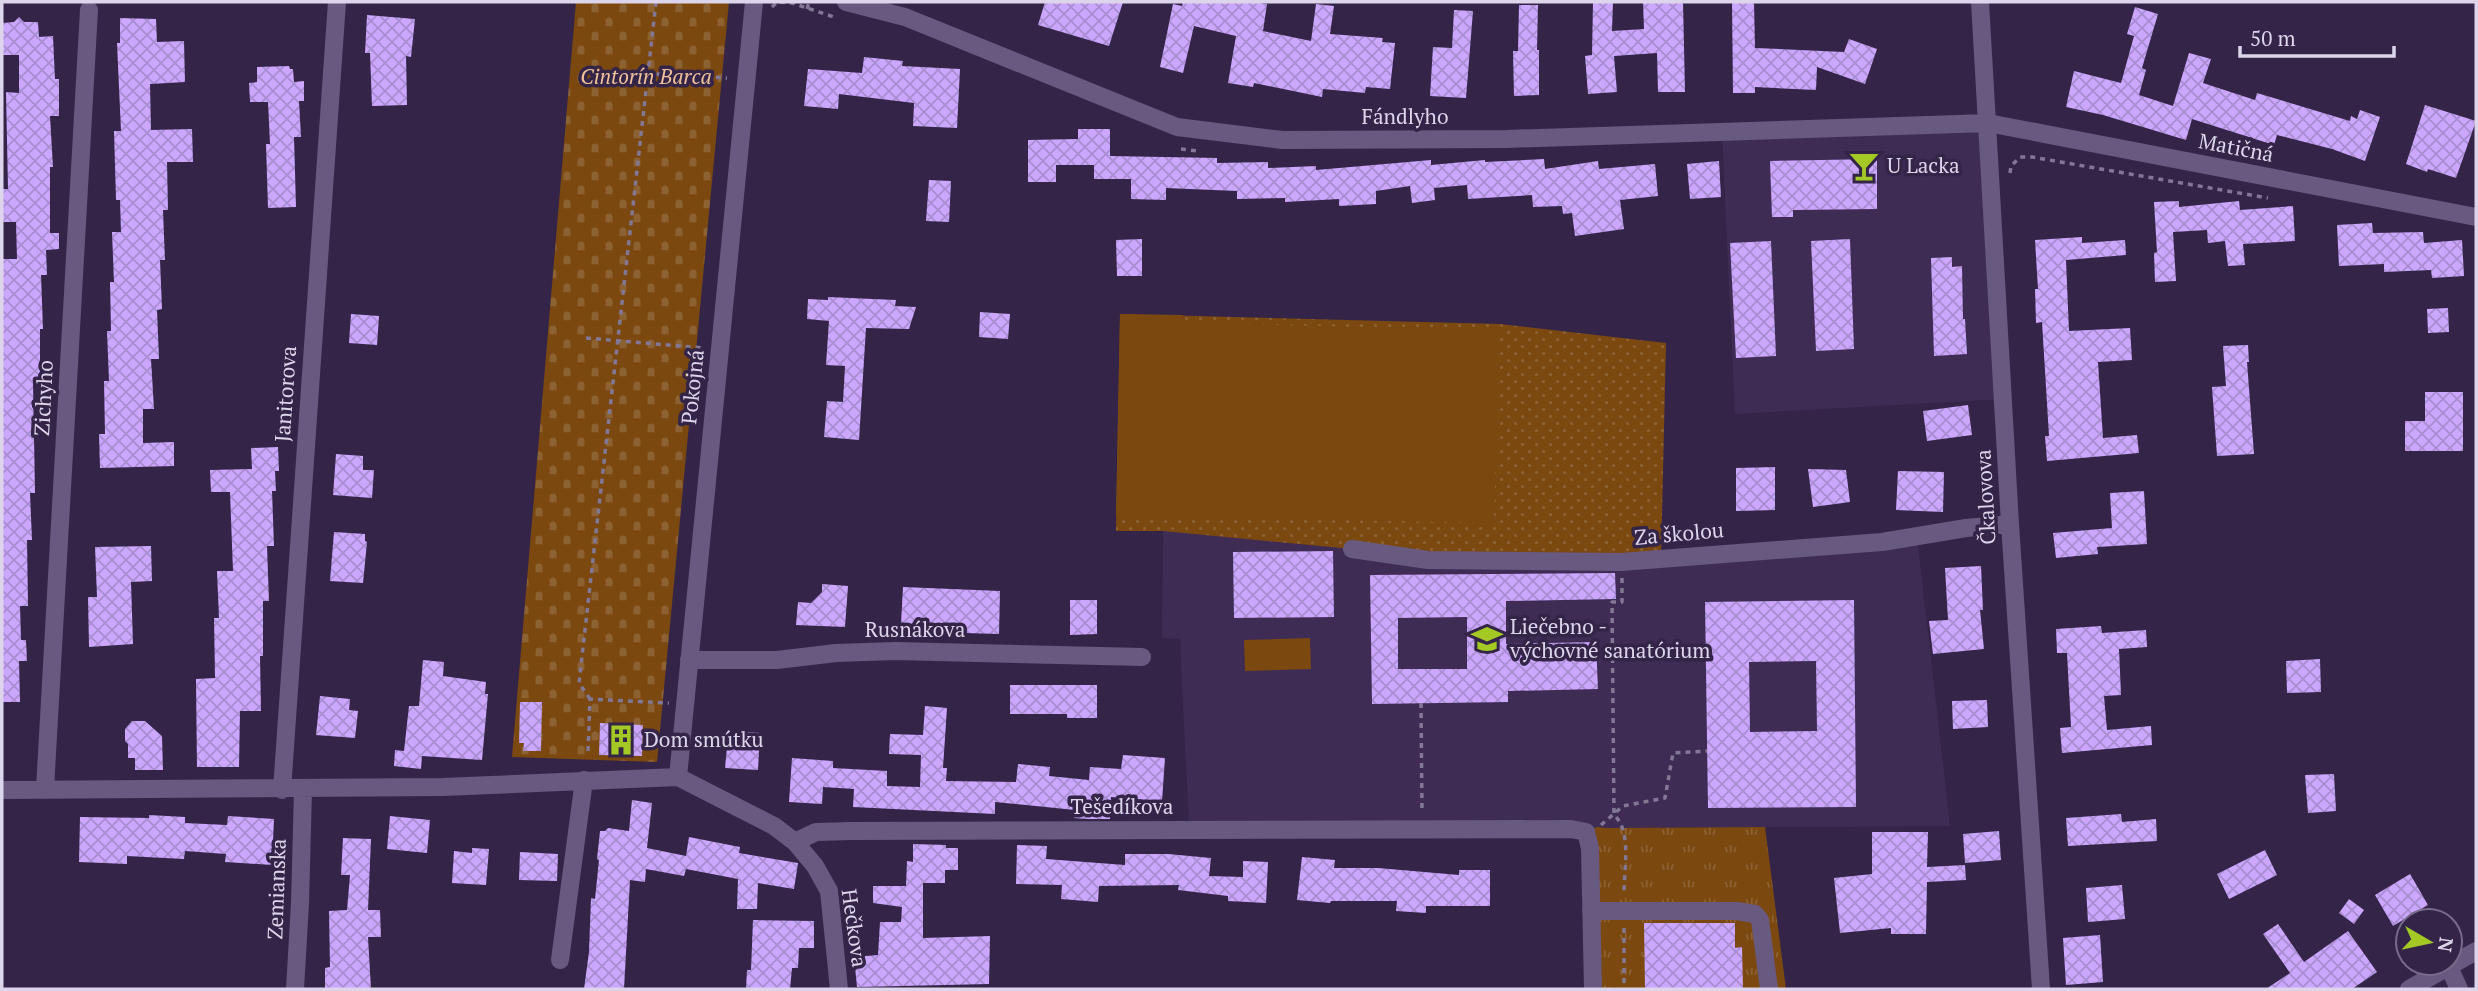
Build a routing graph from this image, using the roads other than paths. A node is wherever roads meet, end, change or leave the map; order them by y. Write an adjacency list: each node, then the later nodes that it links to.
1 (337, 2): 17 (street, Janitorova)
2 (846, 2): 6 (street, Fándlyho)
3 (1980, 2): 6 (street, Čkalovova)
4 (762, 6): 11 (street, Pokojná)
5 (89, 10): 14 (street, Zichyho)
6 (1988, 123): 7 (street, Matičná); 8 (street, Čkalovova)
7 (2476, 218)
8 (2010, 524): 9 (street, Za školou); 26 (street, Čkalovova)
9 (1352, 549)
10 (1142, 657): 11 (street, Rusnákova)
11 (689, 660): 12 (street, Pokojná)
12 (677, 777): 13 (street); 18 (street)
13 (584, 780): 15 (street); 20 (street)
14 (45, 789): 16 (street); 17 (street)
15 (303, 789): 17 (street); 22 (street, Zemianska)
16 (2, 790)
17 (282, 790)
18 (795, 842): 19 (street, Tešedíkova); 23 (street, Hečkova)
19 (1591, 911): 24 (street); 25 (street)
20 (561, 960)
21 (2431, 977): 27 (street)
22 (295, 989)
23 (839, 989)
24 (1593, 989)
25 (1769, 989)
26 (2041, 989)
27 (2409, 989)

